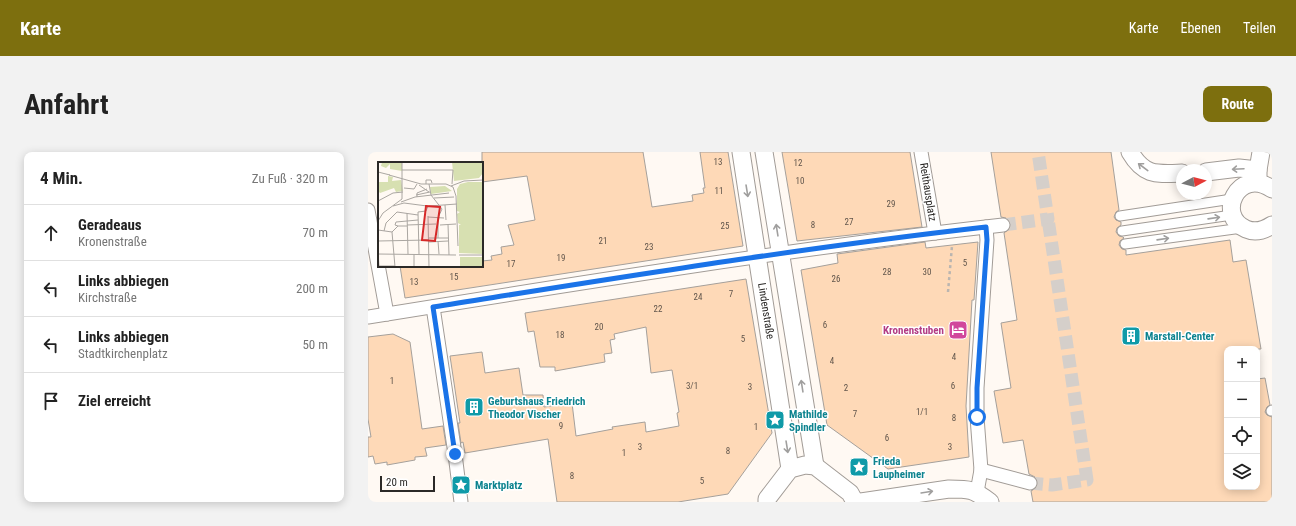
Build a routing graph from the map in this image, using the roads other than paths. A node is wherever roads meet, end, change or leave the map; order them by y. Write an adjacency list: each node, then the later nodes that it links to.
1 (741, 152): 19 (street, Lindenstraße, one-way to 19)
2 (764, 152): 18 (street, one-way to 2)
3 (921, 152): 16 (street, Reithausplatz)
4 (1130, 152): 7 (street, one-way to 4)
5 (1261, 152): 8 (street)
6 (1212, 171): 8 (street, one-way to 6)
7 (1176, 173)
8 (1263, 180): 10 (street)
9 (368, 210): 20 (street)
10 (1236, 214): 11 (lane); 13 (street); 15 (lane, one-way to 10); 17 (lane, one-way to 10)
11 (1120, 216)
12 (1003, 225): 14 (street)
13 (1272, 225)
14 (986, 227): 16 (street); 27 (street)
15 (1122, 231)
16 (935, 233): 18 (street)
17 (1125, 244)
18 (781, 253): 19 (street); 25 (street, one-way to 18)
19 (758, 257): 22 (street); 26 (street, Lindenstraße, one-way to 26)
20 (378, 265)
21 (378, 267): 23 (street)
22 (433, 307): 23 (street); 30 (street)
23 (387, 314): 24 (street)
24 (368, 317)
25 (815, 466): 26 (street); 32 (street)
26 (790, 470): 31 (street)
27 (981, 470): 28 (street); 29 (street)
28 (1030, 483)
29 (980, 499): 33 (street, one-way to 29)
30 (461, 502)
31 (767, 502)
32 (855, 502)
33 (861, 502)

